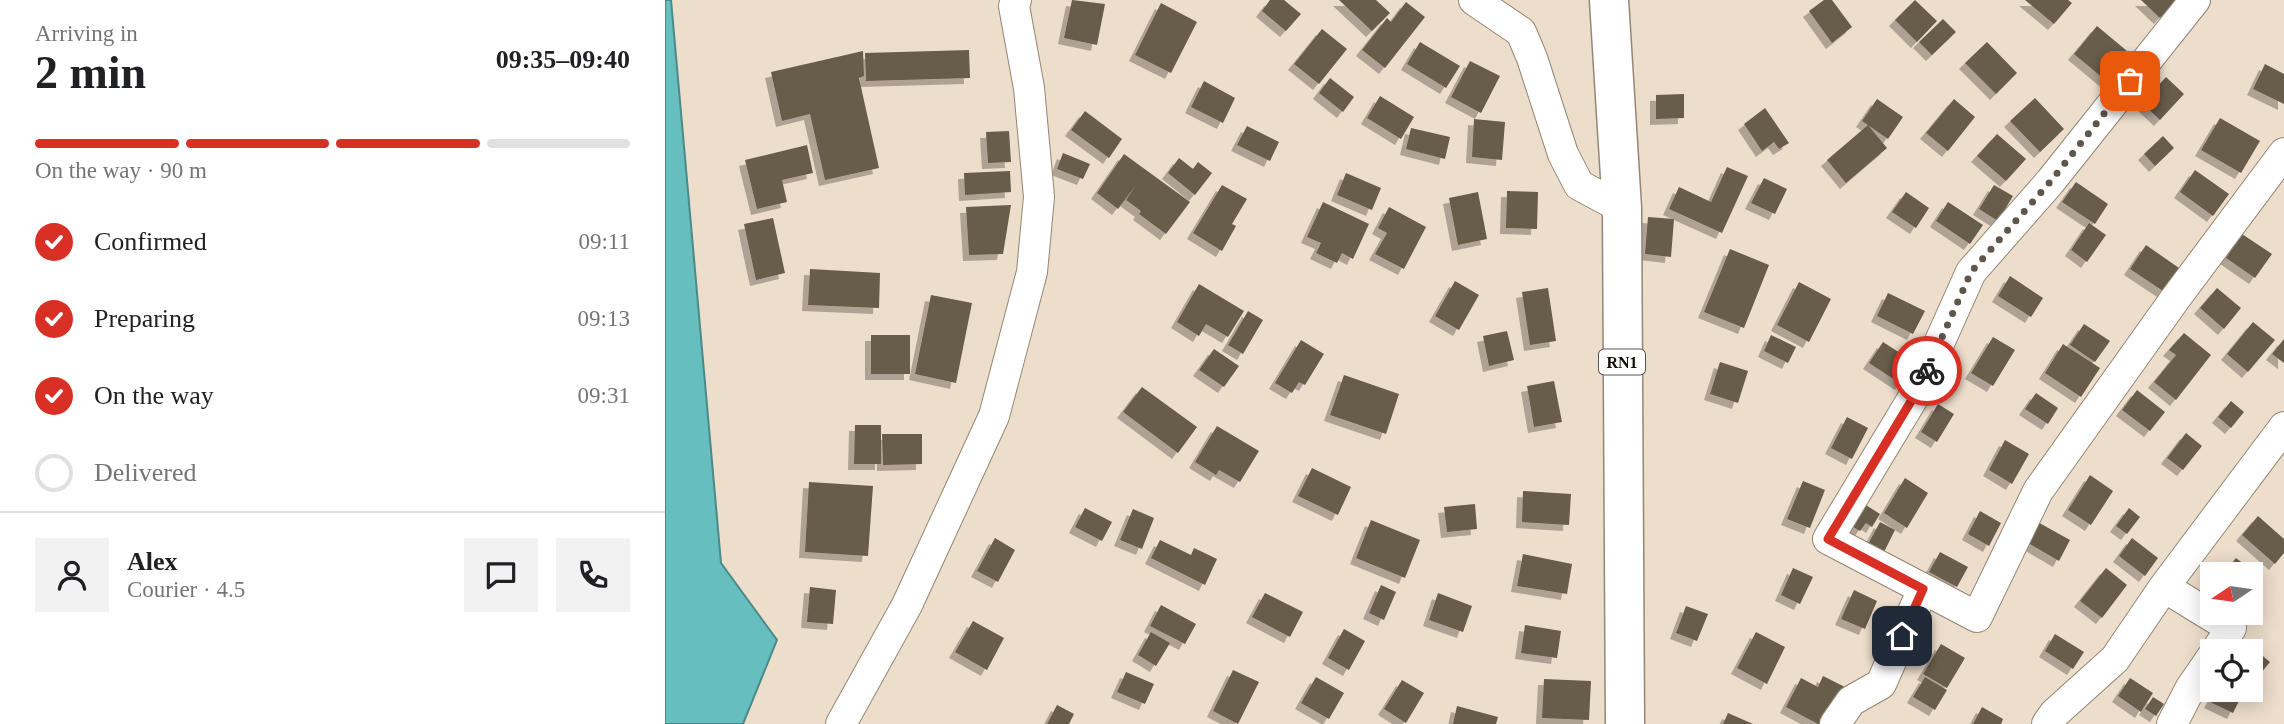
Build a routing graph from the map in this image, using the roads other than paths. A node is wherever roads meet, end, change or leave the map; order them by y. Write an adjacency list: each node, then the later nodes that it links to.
1 (1016, 0): 12 (street)
2 (1474, 0): 6 (street)
3 (1609, 0): 6 (highway, RN1)
4 (2195, 0): 9 (street)
5 (2284, 153): 9 (street)
6 (1622, 208): 13 (highway, RN1)
7 (2284, 427): 8 (street)
8 (2164, 587): 10 (street); 15 (street)
9 (1923, 589): 14 (street)
10 (2224, 639)
11 (2200, 674): 16 (street)
12 (841, 724)
13 (1625, 724)
14 (1835, 724)
15 (2047, 724)
16 (2172, 724)

